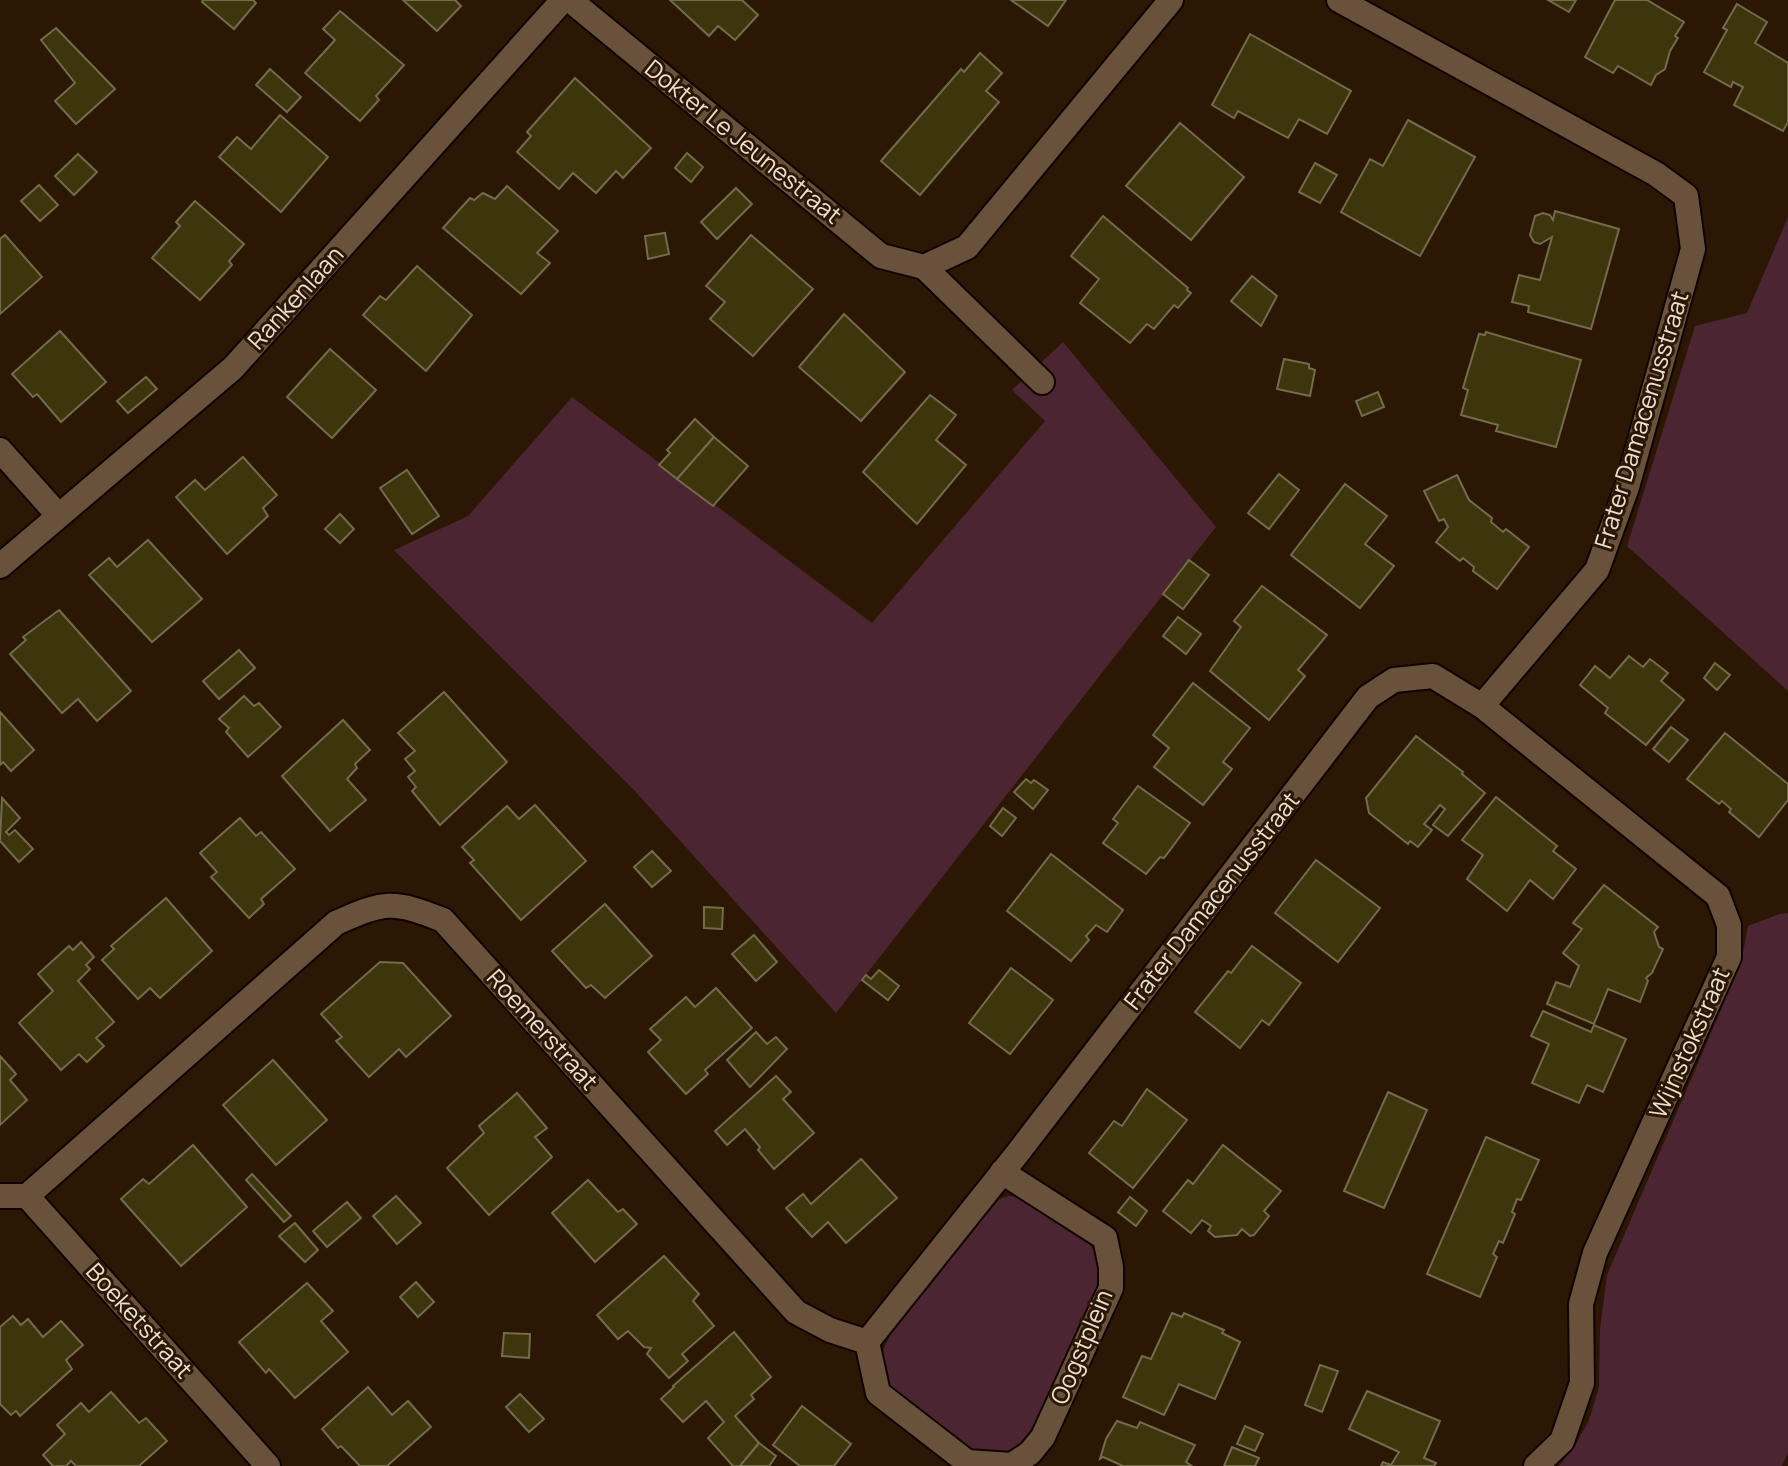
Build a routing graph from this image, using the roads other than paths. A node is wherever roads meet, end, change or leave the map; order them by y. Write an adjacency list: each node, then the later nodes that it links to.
1 (563, 0): 8 (street, Rankenlaan)
2 (570, 0): 5 (street, Dokter Le Jeunestraat)
3 (1171, 0): 5 (street)
4 (1339, 0): 10 (street, Frater Damacenusstraat)
5 (924, 267): 6 (street, Dokter Le Jeunestraat)
6 (1042, 382)
7 (0, 450): 8 (street)
8 (58, 515): 9 (street, Rankenlaan)
9 (0, 566)
10 (1482, 706): 11 (street, Frater Damacenusstraat); 17 (street, Wijnstokstraat)
11 (1002, 1172): 14 (street); 16 (street, Oogstplein)
12 (0, 1196): 13 (street)
13 (27, 1196): 14 (street, Roemerstraat); 15 (street, Boeketstraat)
14 (867, 1342): 16 (street, Oogstplein)
15 (268, 1466)
16 (1012, 1466)
17 (1536, 1466)

